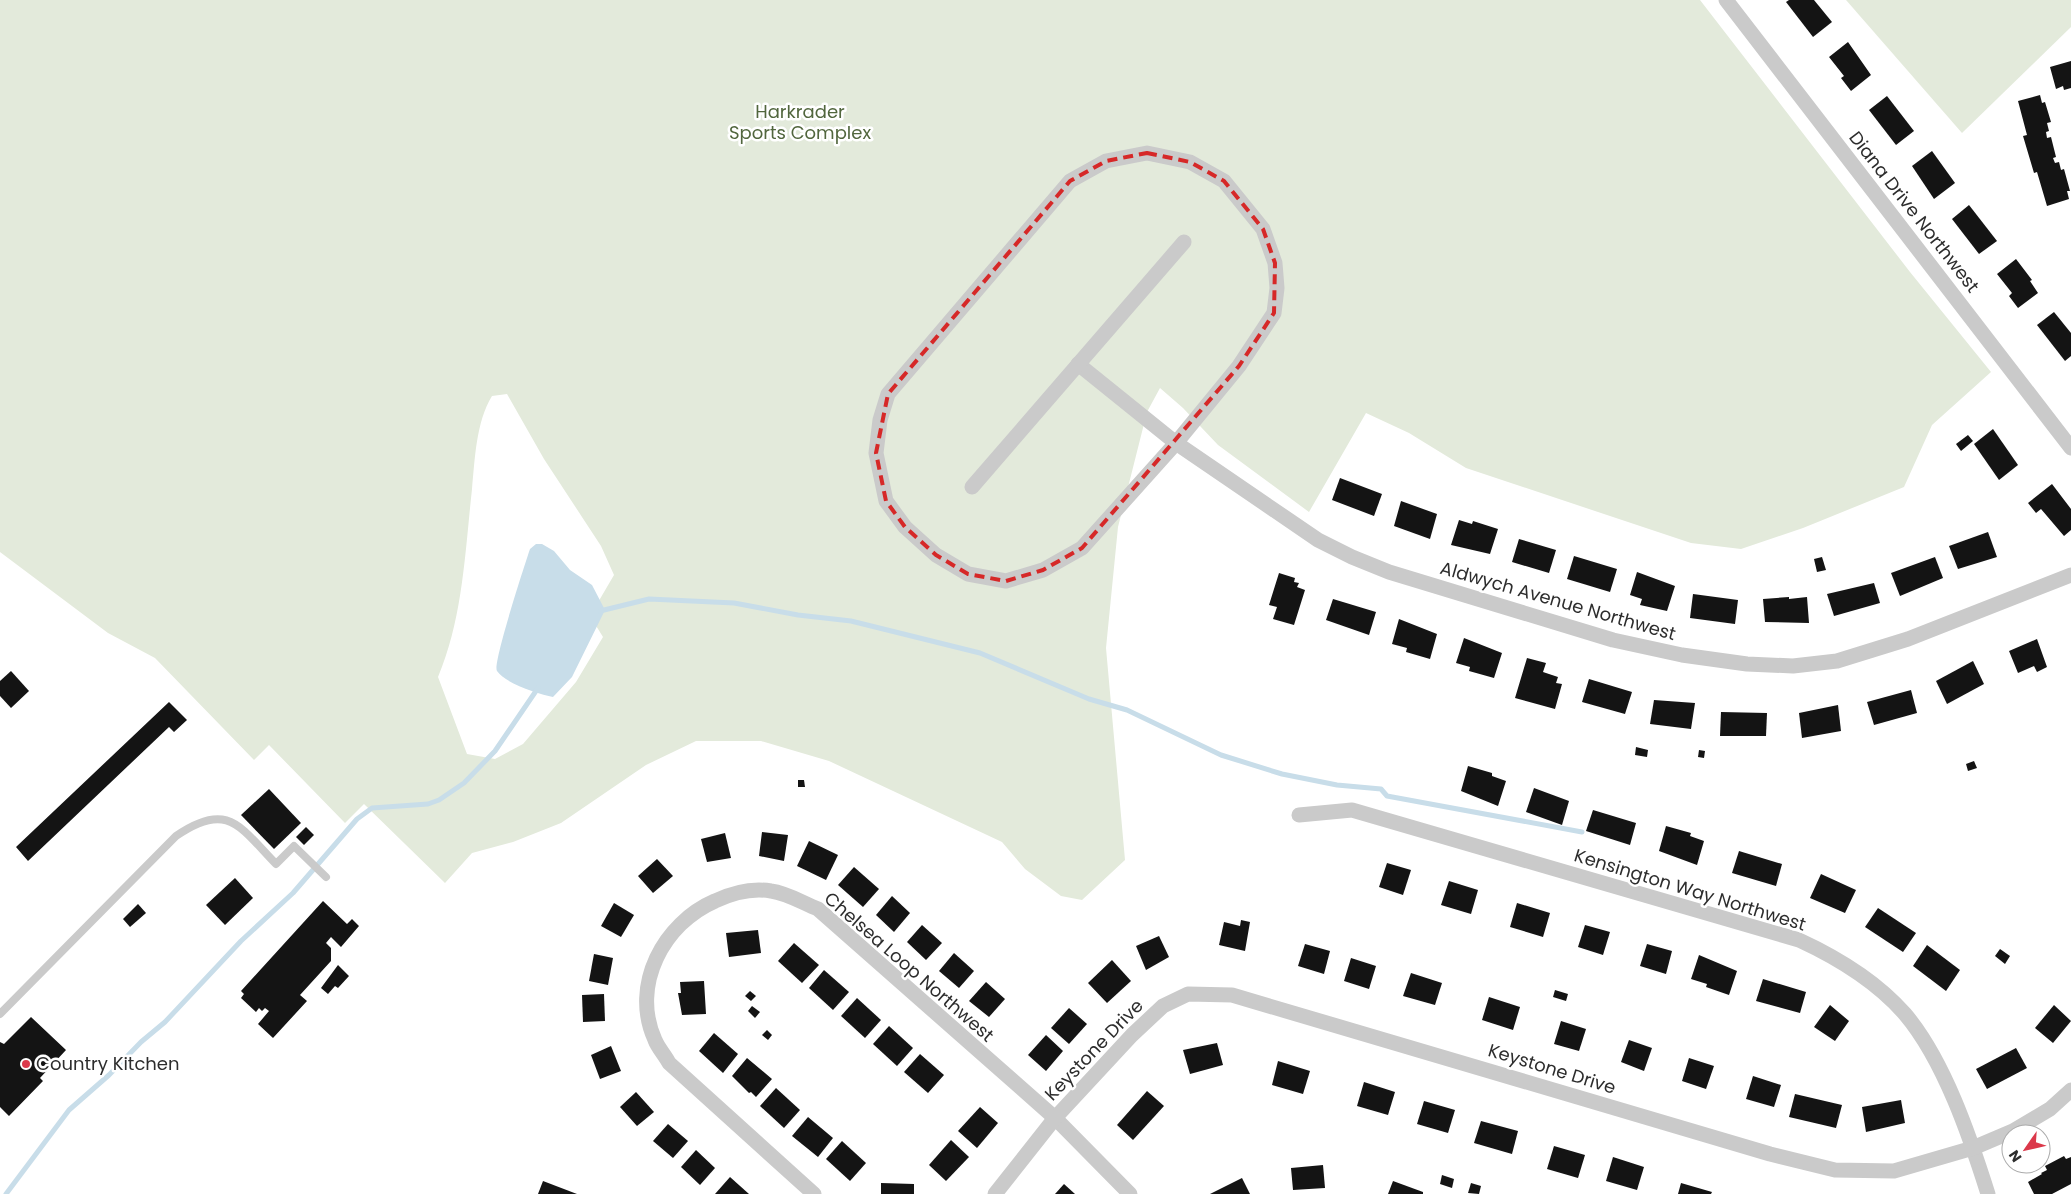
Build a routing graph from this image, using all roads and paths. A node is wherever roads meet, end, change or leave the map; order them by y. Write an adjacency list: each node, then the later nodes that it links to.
1 (1726, 0): 5 (street, Diana Drive Northwest)
2 (1184, 242): 3 (street)
3 (1078, 364): 4 (street, Aldwych Avenue Northwest); 6 (street)
4 (1176, 443): 4 (street); 7 (street, Aldwych Avenue Northwest)
5 (2071, 448)
6 (972, 487)
7 (2071, 575)
8 (1299, 815): 13 (street, Kensington Way Northwest)
9 (326, 877): 10 (lane)
10 (0, 1014)
11 (2071, 1090): 13 (street, Keystone Drive)
12 (1055, 1118): 13 (street, Keystone Drive); 14 (street, Chelsea Loop Northwest); 15 (street); 16 (street, Chelsea Loop Northwest)
13 (1973, 1148): 17 (street, Kensington Way Northwest)
14 (814, 1194)
15 (995, 1194)
16 (1130, 1194)
17 (1988, 1194)

